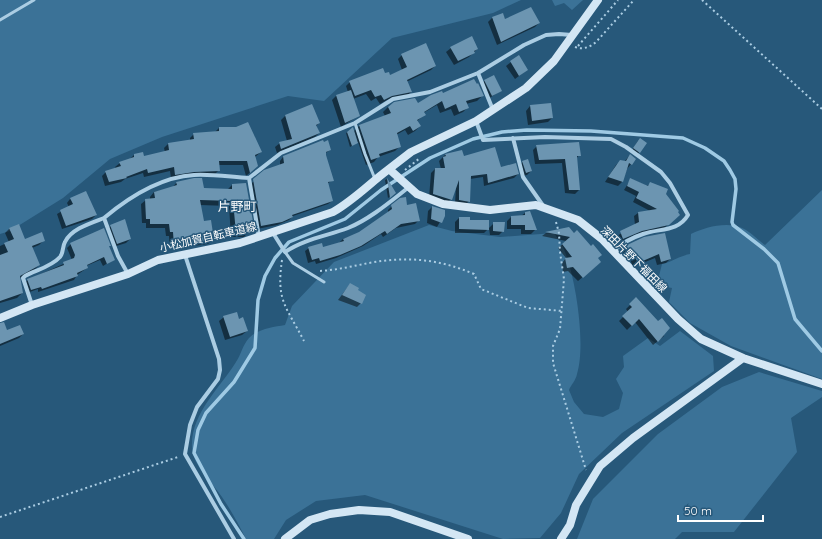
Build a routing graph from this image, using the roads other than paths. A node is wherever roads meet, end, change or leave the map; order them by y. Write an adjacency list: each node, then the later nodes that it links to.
1 (34, 0): 3 (lane)
2 (598, 0): 4 (main road)
3 (0, 20)
4 (572, 35): 5 (street); 6 (main road)
5 (478, 73): 6 (street); 8 (street)
6 (493, 110): 7 (main road)
7 (476, 121): 9 (street); 10 (main road)
8 (355, 123): 11 (street); 12 (lane)
9 (513, 138): 14 (street); 18 (street)
10 (389, 169): 12 (main road, 小松加賀自転車道線); 13 (main road, 深田片野下福田線)
11 (249, 178): 15 (street); 17 (street)
12 (375, 179): 16 (main road, 小松加賀自転車道線)
13 (410, 187): 14 (main road, 深田片野下福田線); 19 (street)
14 (548, 208): 18 (main road, 深田片野下福田線)
15 (104, 218): 21 (street); 23 (street)
16 (273, 233): 17 (main road, 小松加賀自転車道線); 19 (street)
17 (259, 238): 20 (main road, 小松加賀自転車道線)
18 (613, 251): 25 (main road, 深田片野下福田線)
19 (285, 252): 22 (lane)
20 (184, 254): 21 (main road, 小松加賀自転車道線); 27 (street)
21 (128, 274): 23 (main road, 小松加賀自転車道線)
22 (324, 282)
23 (32, 306): 24 (main road, 小松加賀自転車道線)
24 (0, 318)
25 (743, 358): 26 (main road, 深田片野下福田線); 30 (main road)
26 (822, 384)
27 (234, 539)
28 (285, 539): 29 (main road)
29 (468, 539)
30 (561, 539)

